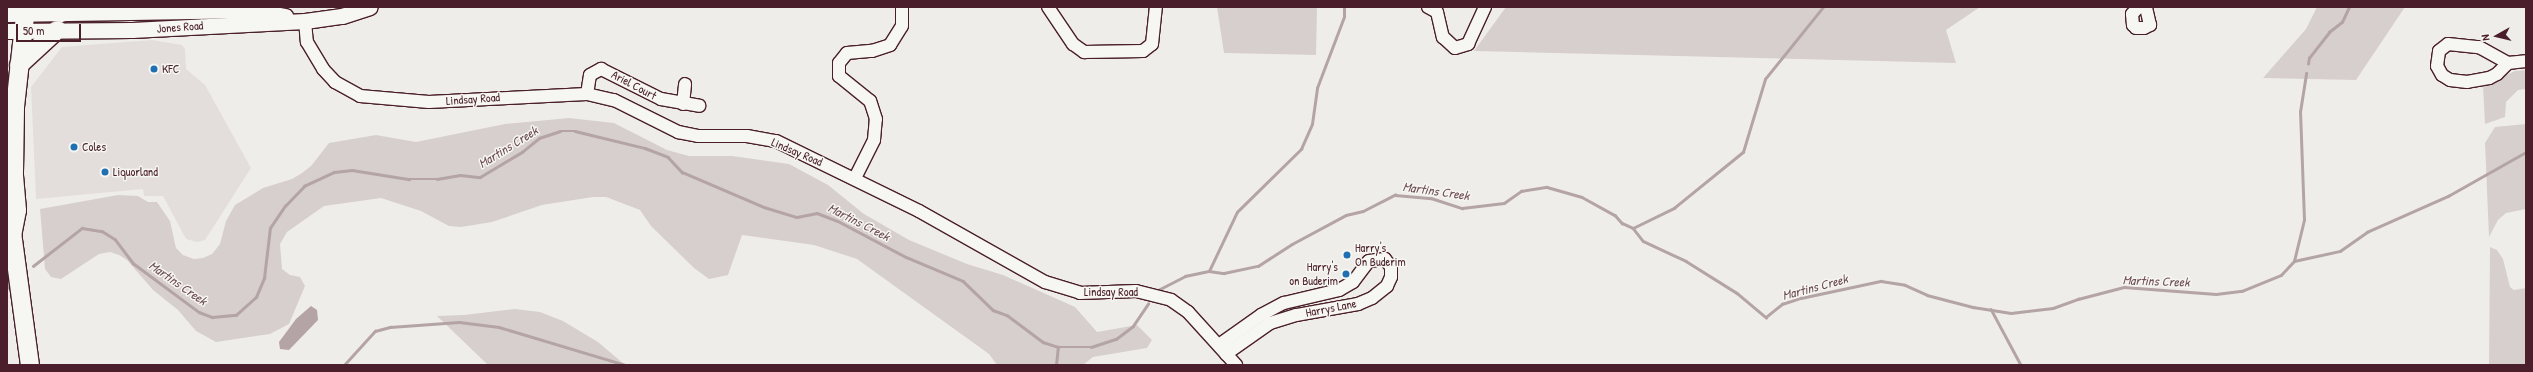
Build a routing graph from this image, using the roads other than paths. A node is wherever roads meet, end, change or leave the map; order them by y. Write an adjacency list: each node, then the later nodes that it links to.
1 (370, 7): 12 (main road, Jones Road)
2 (902, 7): 21 (street)
3 (1048, 7): 4 (street)
4 (1156, 7)
5 (1428, 7): 6 (street)
6 (1485, 7)
7 (2139, 7): 8 (street)
8 (2146, 7)
9 (203, 9): 10 (main road, Jones Road); 12 (main road, Jones Road); 13 (street)
10 (57, 17): 11 (main road, Jones Road); 13 (main road, Jones Road); 16 (highway)
11 (16, 20): 16 (highway)
12 (305, 20): 13 (main road, Jones Road); 18 (street, Lindsay Road)
13 (204, 25)
14 (2526, 61): 15 (street)
15 (2508, 63): 15 (street)
16 (19, 65): 23 (highway)
17 (686, 84): 19 (street)
18 (587, 94): 19 (street, Ariel Court); 21 (street, Lindsay Road)
19 (683, 104): 20 (street, Ariel Court)
20 (699, 106)
21 (854, 178): 24 (street, Lindsay Road)
22 (7, 196): 23 (highway)
23 (12, 236): 25 (highway)
24 (1223, 349): 24 (street, Harrys Lane); 26 (street, Lindsay Road)
25 (30, 365)
26 (1236, 365)

